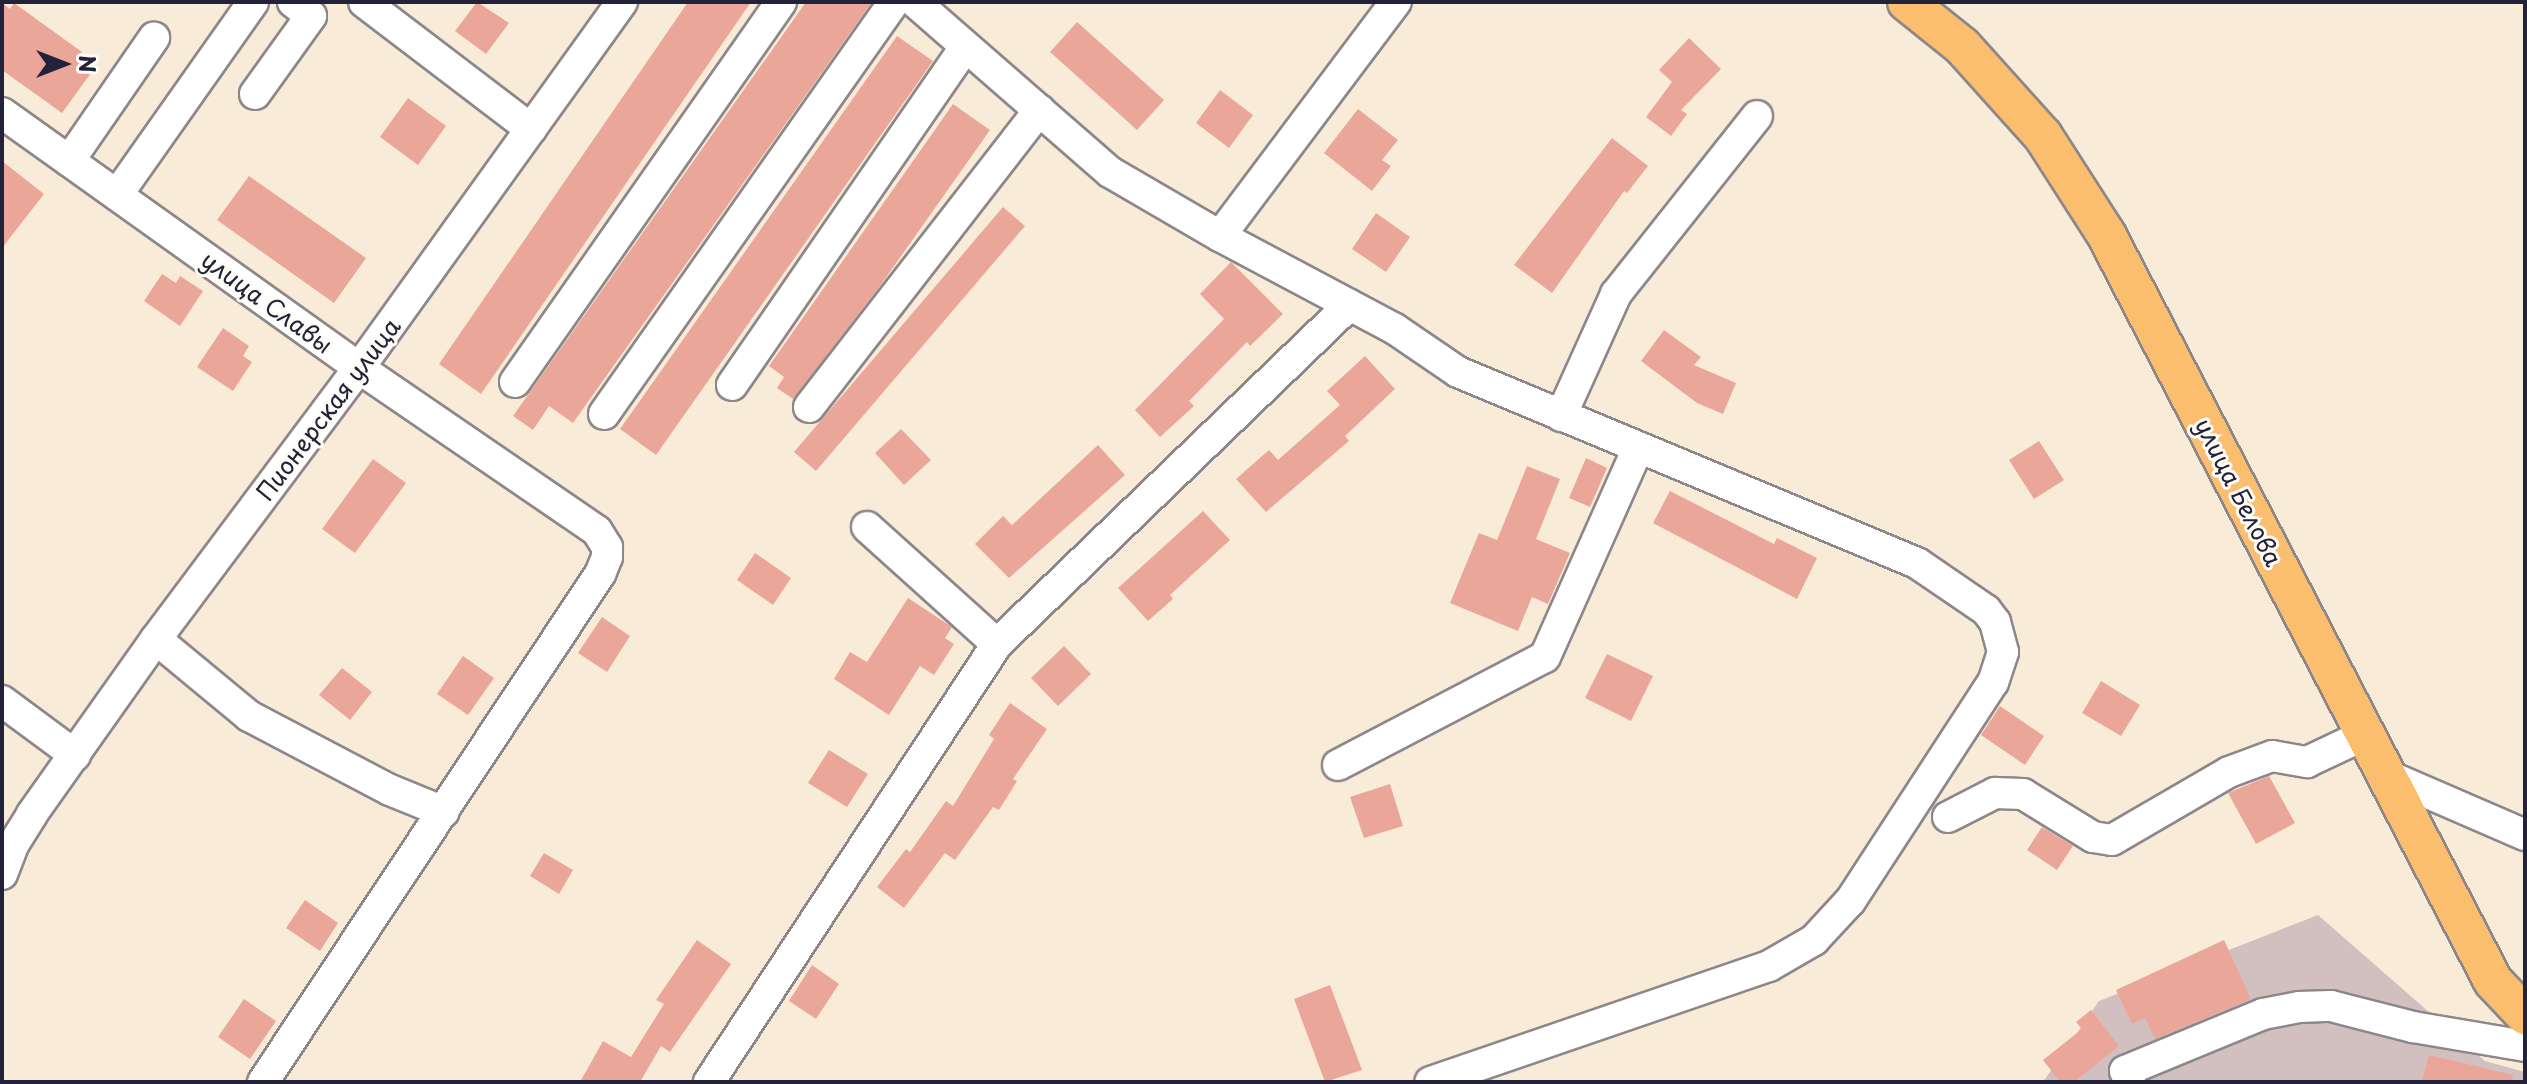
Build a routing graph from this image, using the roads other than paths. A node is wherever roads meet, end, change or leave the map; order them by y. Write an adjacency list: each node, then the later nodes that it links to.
1 (253, 2): 18 (street)
2 (293, 2): 12 (street)
3 (364, 2): 16 (street)
4 (622, 2): 16 (street, Пионерская улица)
5 (781, 2): 22 (street)
6 (894, 2): 25 (street)
7 (915, 2): 11 (street)
8 (1396, 2): 19 (street)
9 (1907, 2): 32 (main road, улица Белова)
10 (154, 38): 17 (street)
11 (965, 47): 13 (street); 23 (street)
12 (255, 94)
13 (1039, 110): 19 (street); 24 (street)
14 (2, 113): 17 (street, улица Славы)
15 (1757, 116): 26 (street)
16 (531, 129): 21 (street, Пионерская улица)
17 (69, 161): 18 (street, улица Славы)
18 (117, 195): 21 (street, улица Славы)
19 (1220, 236): 20 (street)
20 (1349, 305): 26 (street); 30 (street)
21 (359, 368): 29 (street, Пионерская улица); 36 (street, улица Славы)
22 (515, 382)
23 (732, 385)
24 (809, 407)
25 (604, 414)
26 (1561, 416): 27 (street)
27 (1638, 448): 34 (street); 45 (street)
28 (867, 527): 30 (street)
29 (156, 639): 33 (street, Пионерская улица); 36 (street)
30 (997, 644): 44 (street)
31 (2, 701): 33 (street)
32 (2364, 735): 35 (main road, улица Белова); 37 (street)
33 (75, 755): 39 (street, Пионерская улица)
34 (1338, 765)
35 (2384, 774): 38 (street); 40 (main road, улица Белова)
36 (444, 812): 43 (street)
37 (1948, 817)
38 (2525, 835)
39 (2, 874)
40 (2525, 1015)
41 (2525, 1046): 42 (street)
42 (2120, 1078)
43 (263, 1082)
44 (709, 1082)
45 (1430, 1082)

